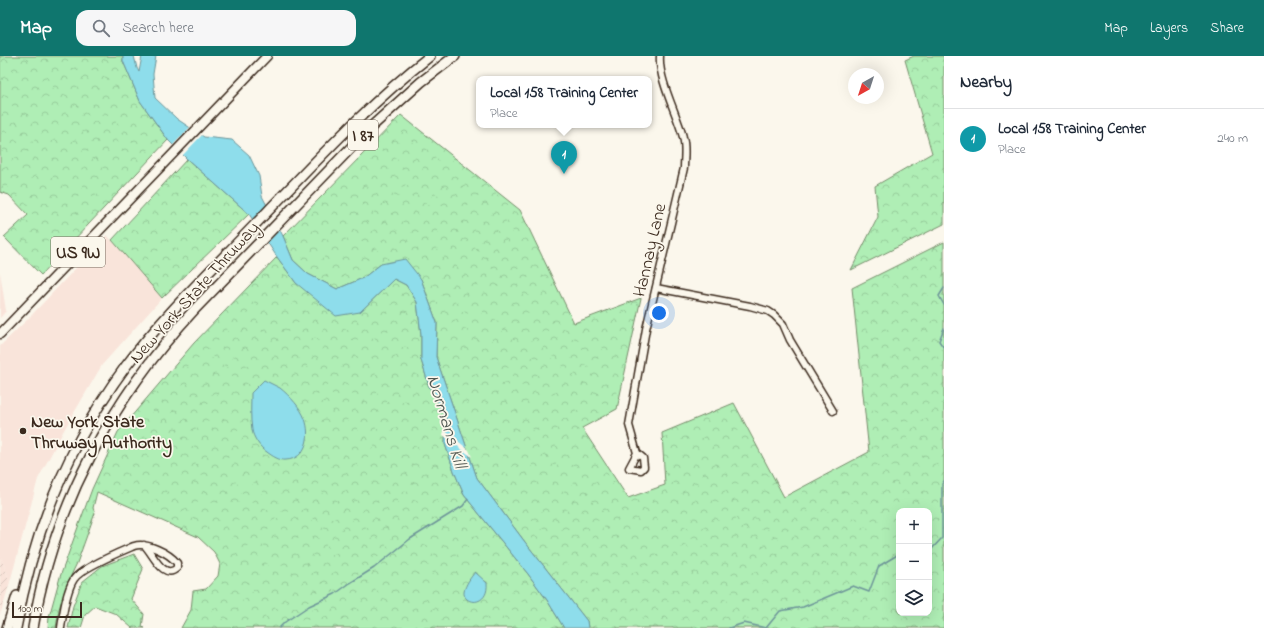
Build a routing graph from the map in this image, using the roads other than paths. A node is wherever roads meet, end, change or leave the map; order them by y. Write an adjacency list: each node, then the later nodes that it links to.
1 (267, 56): 6 (main road, US 9W)
2 (430, 56): 9 (highway, New York State Thruway / I 87)
3 (455, 56): 13 (highway, New York State Thruway / I 87)
4 (660, 56): 5 (street, Hannay Lane)
5 (656, 288): 7 (street); 8 (street, Hannay Lane)
6 (0, 334)
7 (833, 411)
8 (637, 453)
9 (36, 545): 11 (highway); 12 (highway, New York State Thruway / I 87)
10 (144, 545): 10 (street); 14 (street)
11 (8, 628)
12 (16, 628)
13 (33, 628)
14 (61, 628)

